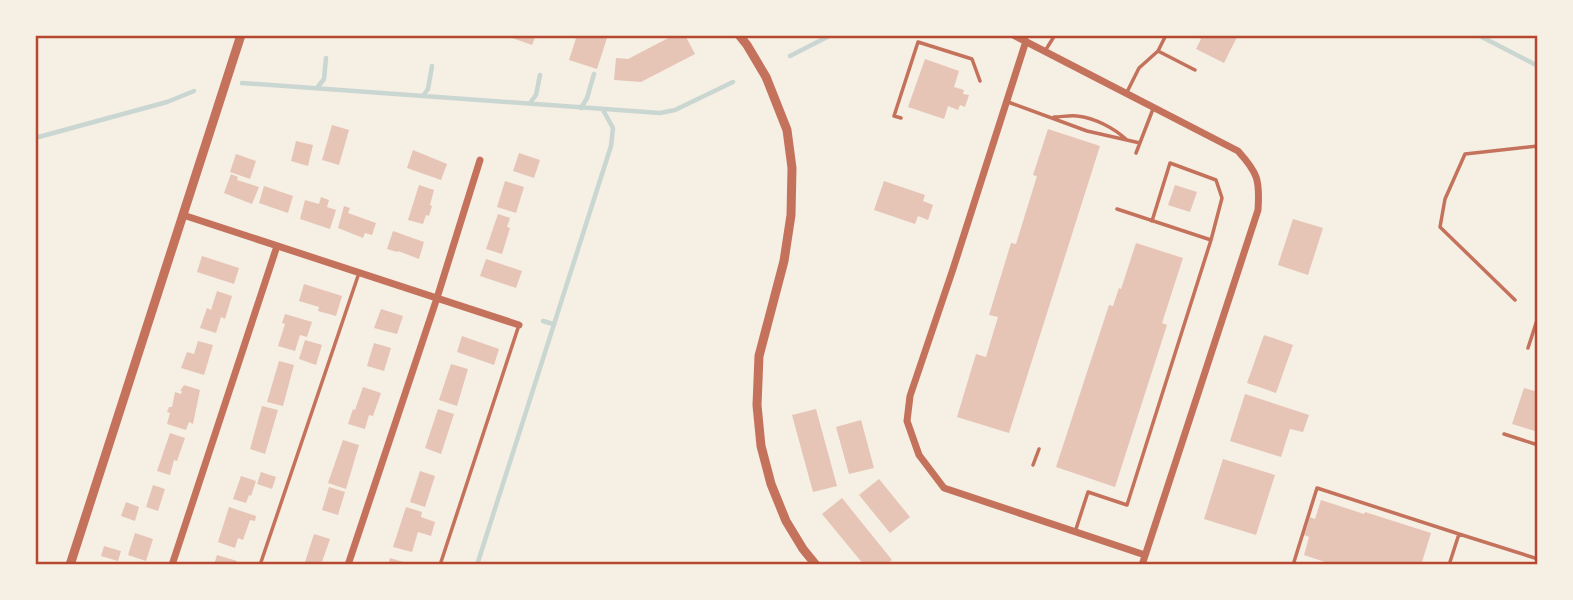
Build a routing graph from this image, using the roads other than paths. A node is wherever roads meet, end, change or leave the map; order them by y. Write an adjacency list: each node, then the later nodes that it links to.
1 (241, 35): 22 (street)
2 (740, 35): 45 (street)
3 (1013, 35): 6 (street)
4 (1055, 35): 7 (lane)
5 (1166, 35): 8 (lane)
6 (1026, 41): 7 (street); 12 (street)
7 (1044, 51): 11 (street)
8 (1158, 51): 9 (lane); 11 (lane)
9 (1195, 70)
10 (980, 81): 14 (lane)
11 (1127, 92): 13 (street)
12 (1007, 101): 15 (lane); 36 (street)
13 (1154, 106): 17 (lane); 38 (street)
14 (901, 118)
15 (1052, 118): 16 (lane); 16 (lane)
16 (1128, 141): 17 (lane)
17 (1140, 143): 19 (lane)
18 (1538, 146): 28 (lane)
19 (1136, 153)
20 (480, 160): 27 (street)
21 (1117, 209): 23 (lane)
22 (183, 215): 25 (street); 40 (street)
23 (1152, 221): 24 (lane); 24 (lane)
24 (1211, 240): 36 (lane)
25 (277, 246): 26 (street); 41 (street)
26 (359, 273): 27 (street); 42 (lane)
27 (437, 298): 30 (street); 43 (street)
28 (1515, 300)
29 (1538, 317): 31 (lane)
30 (519, 325): 44 (lane)
31 (1528, 348)
32 (1504, 433): 33 (lane)
33 (1538, 445)
34 (1038, 449): 35 (lane)
35 (1033, 466)
36 (1075, 532): 38 (street)
37 (1459, 534): 39 (lane); 47 (lane); 48 (lane)
38 (1145, 555): 46 (street)
39 (1538, 559)
40 (70, 565)
41 (172, 565)
42 (260, 565)
43 (348, 565)
44 (440, 565)
45 (816, 565)
46 (1142, 565)
47 (1293, 565)
48 (1449, 565)

